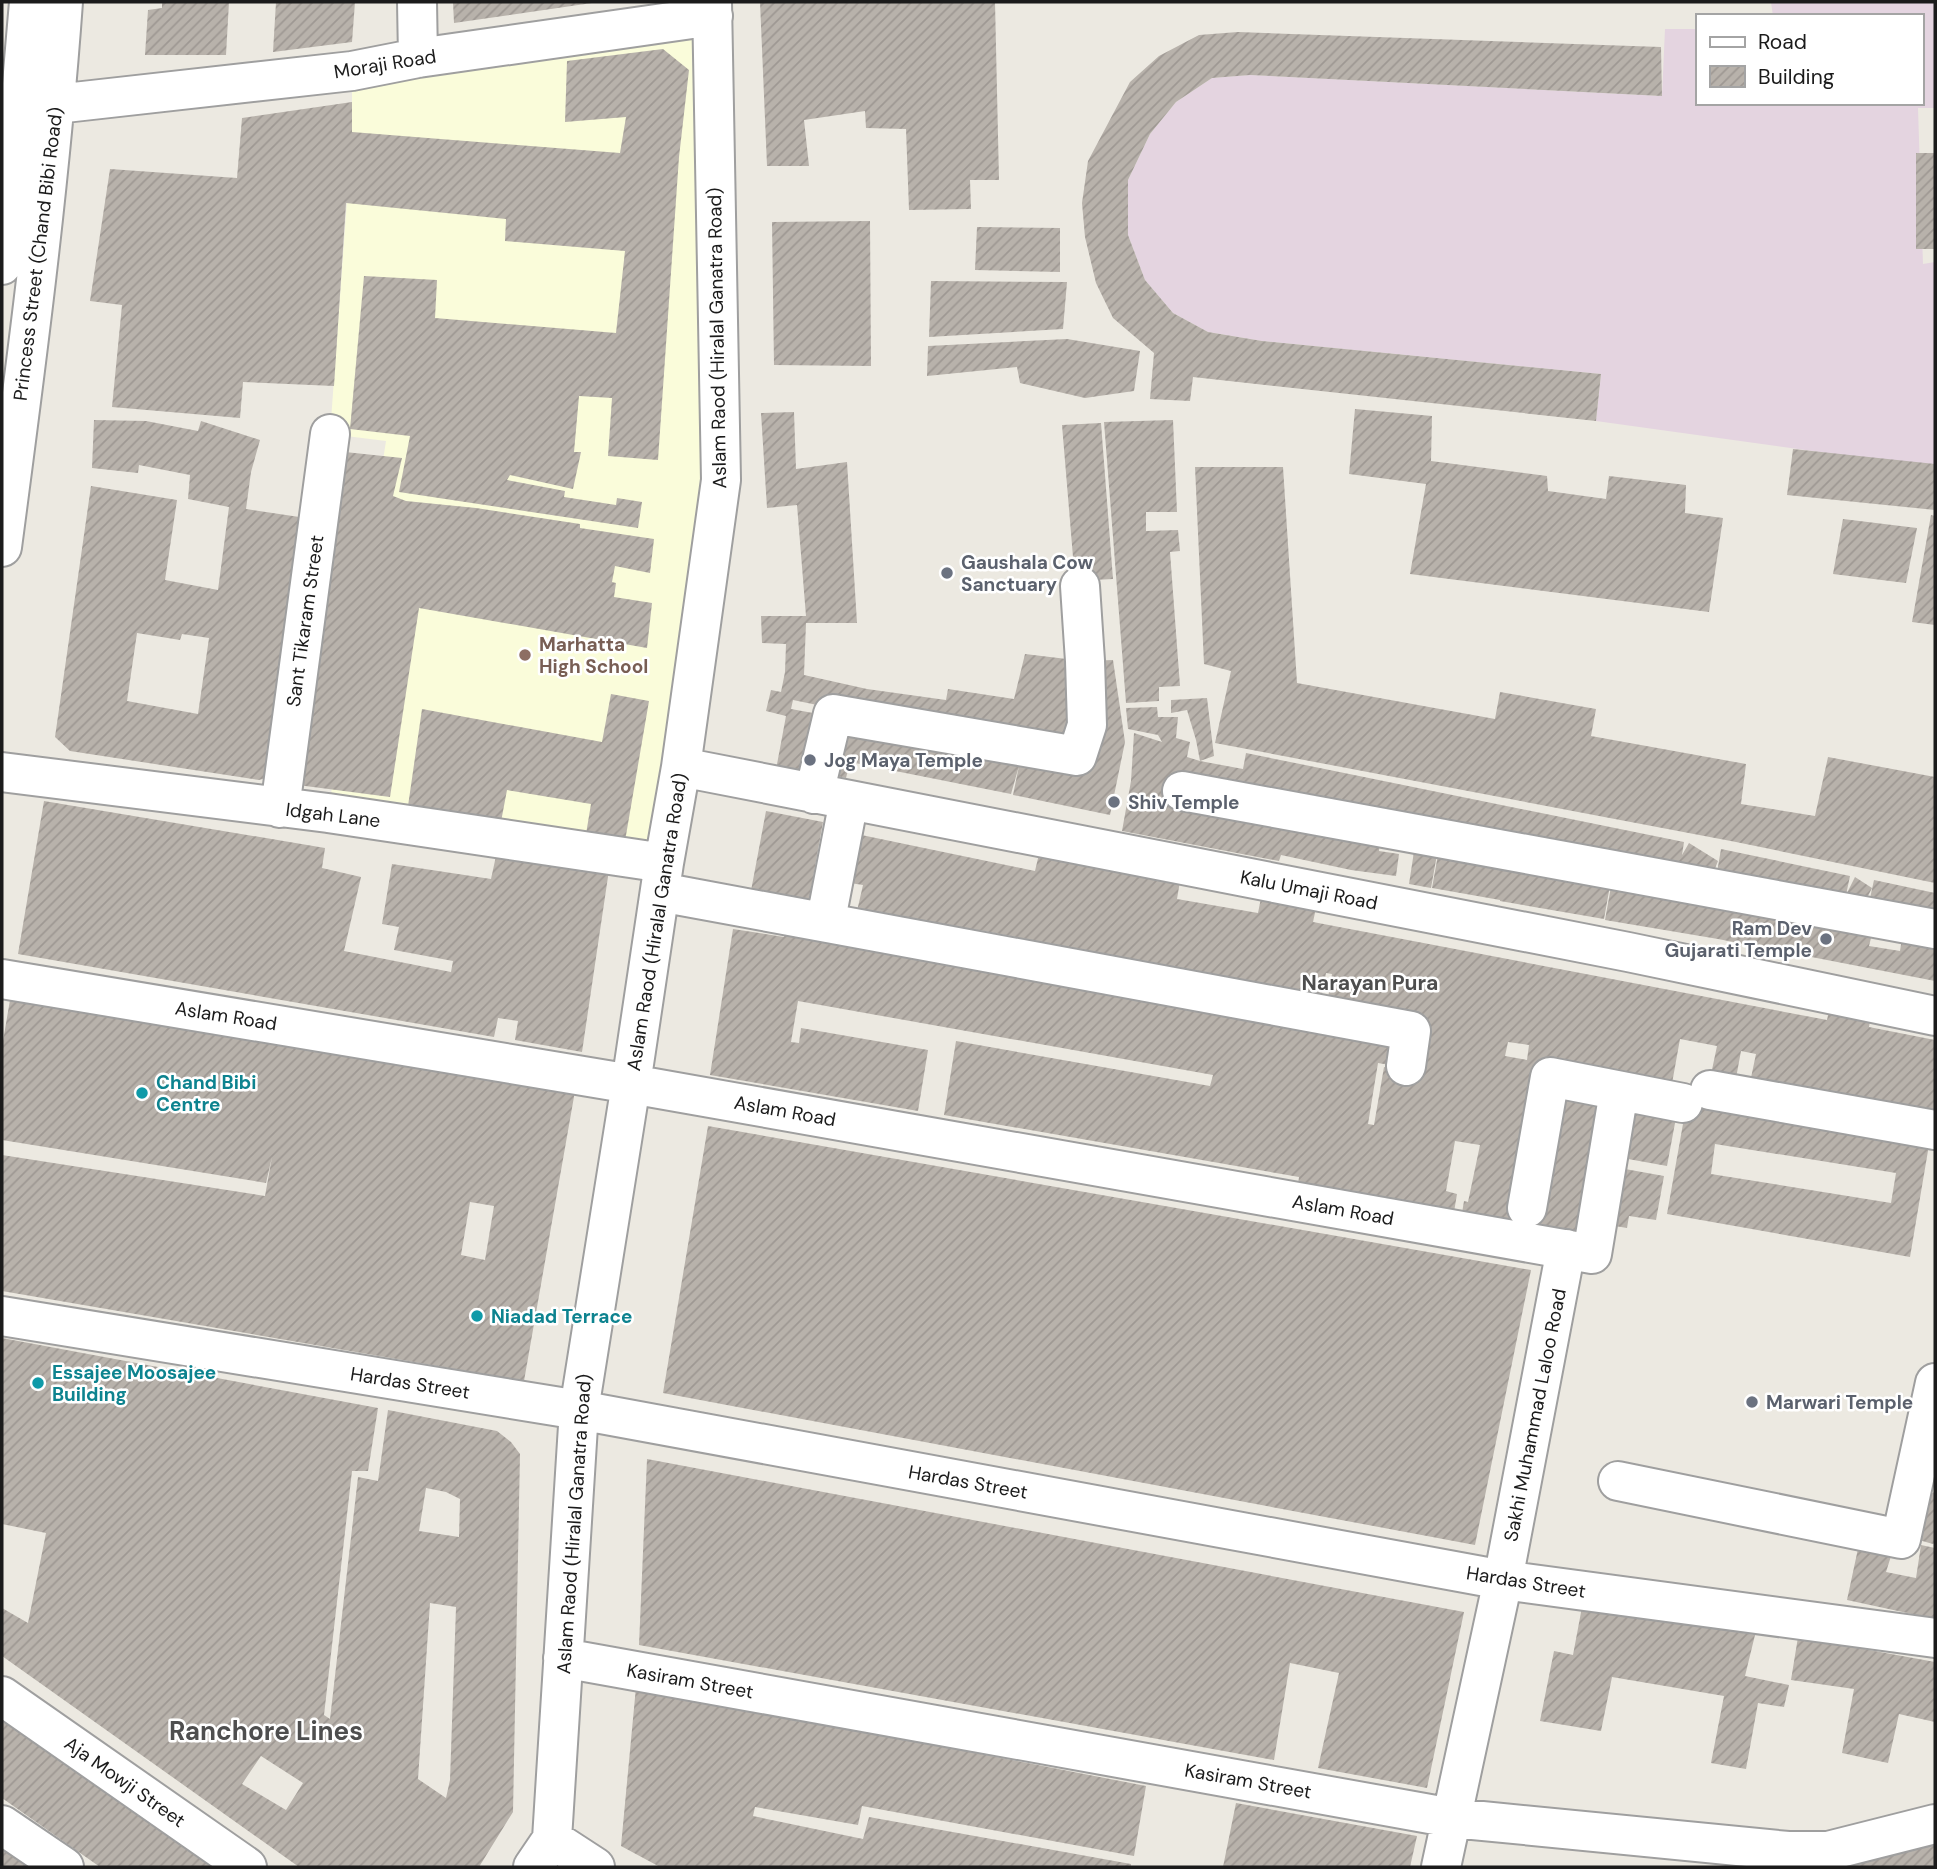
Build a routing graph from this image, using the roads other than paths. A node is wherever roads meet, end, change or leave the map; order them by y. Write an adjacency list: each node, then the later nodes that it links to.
1 (29, 2): 7 (street, Princess Street (Chand Bibi Road))
2 (63, 2): 6 (street, Princess Street (Chand Bibi Road))
3 (417, 2): 5 (street)
4 (712, 9): 5 (street, Moraji Road); 11 (street, Aslam Raod (Hiralal Ganatra Road))
5 (418, 58): 6 (street, Moraji Road)
6 (56, 104): 9 (street, Princess Street (Chand Bibi Road))
7 (2, 265)
8 (331, 435): 15 (street, Sant Tikaram Street)
9 (2, 547)
10 (1080, 586): 14 (street)
11 (681, 767): 14 (street, Kalu Umaji Road); 16 (street, Aslam Raod (Hiralal Ganatra Road))
12 (2, 772): 15 (street, Idgah Lane)
13 (1182, 791): 18 (street)
14 (832, 797): 17 (street); 21 (street, Kalu Umaji Road)
15 (280, 808): 16 (street, Idgah Lane)
16 (662, 877): 17 (street, Idgah Lane); 23 (street, Aslam Raod (Hiralal Ganatra Road))
17 (826, 913): 20 (street); 22 (street)
18 (1935, 929)
19 (2, 979): 23 (street, Aslam Road)
20 (1245, 980)
21 (1935, 1016)
22 (1406, 1066)
23 (631, 1084): 27 (street, Aslam Road); 30 (street, Aslam Raod (Hiralal Ganatra Road))
24 (1619, 1091): 25 (street); 26 (street); 27 (street, Aslam Road)
25 (1935, 1130)
26 (1527, 1208)
27 (1566, 1249): 33 (street, Sakhi Muhammad Laloo Road)
28 (2, 1316): 30 (street, Hardas Street)
29 (1935, 1383): 32 (street)
30 (579, 1410): 33 (street, Hardas Street); 35 (street, Aslam Raod (Hiralal Ganatra Road))
31 (1618, 1481): 32 (street)
32 (1922, 1496)
33 (1503, 1580): 34 (street, Hardas Street); 37 (street, Sakhi Muhammad Laloo Road)
34 (1935, 1639)
35 (564, 1658): 37 (street, Kasiram Street); 40 (street, Aslam Raod (Hiralal Ganatra Road))
36 (2, 1696): 43 (street, Aja Mowji Street)
37 (1452, 1818): 41 (street, Kasiram Street); 45 (street, Sakhi Muhammad Laloo Road)
38 (2, 1825): 42 (street)
39 (1935, 1825): 41 (street, Kasiram Street)
40 (543, 1853): 44 (street)
41 (1788, 1859)
42 (64, 1867)
43 (247, 1867)
44 (595, 1867)
45 (1441, 1867)

